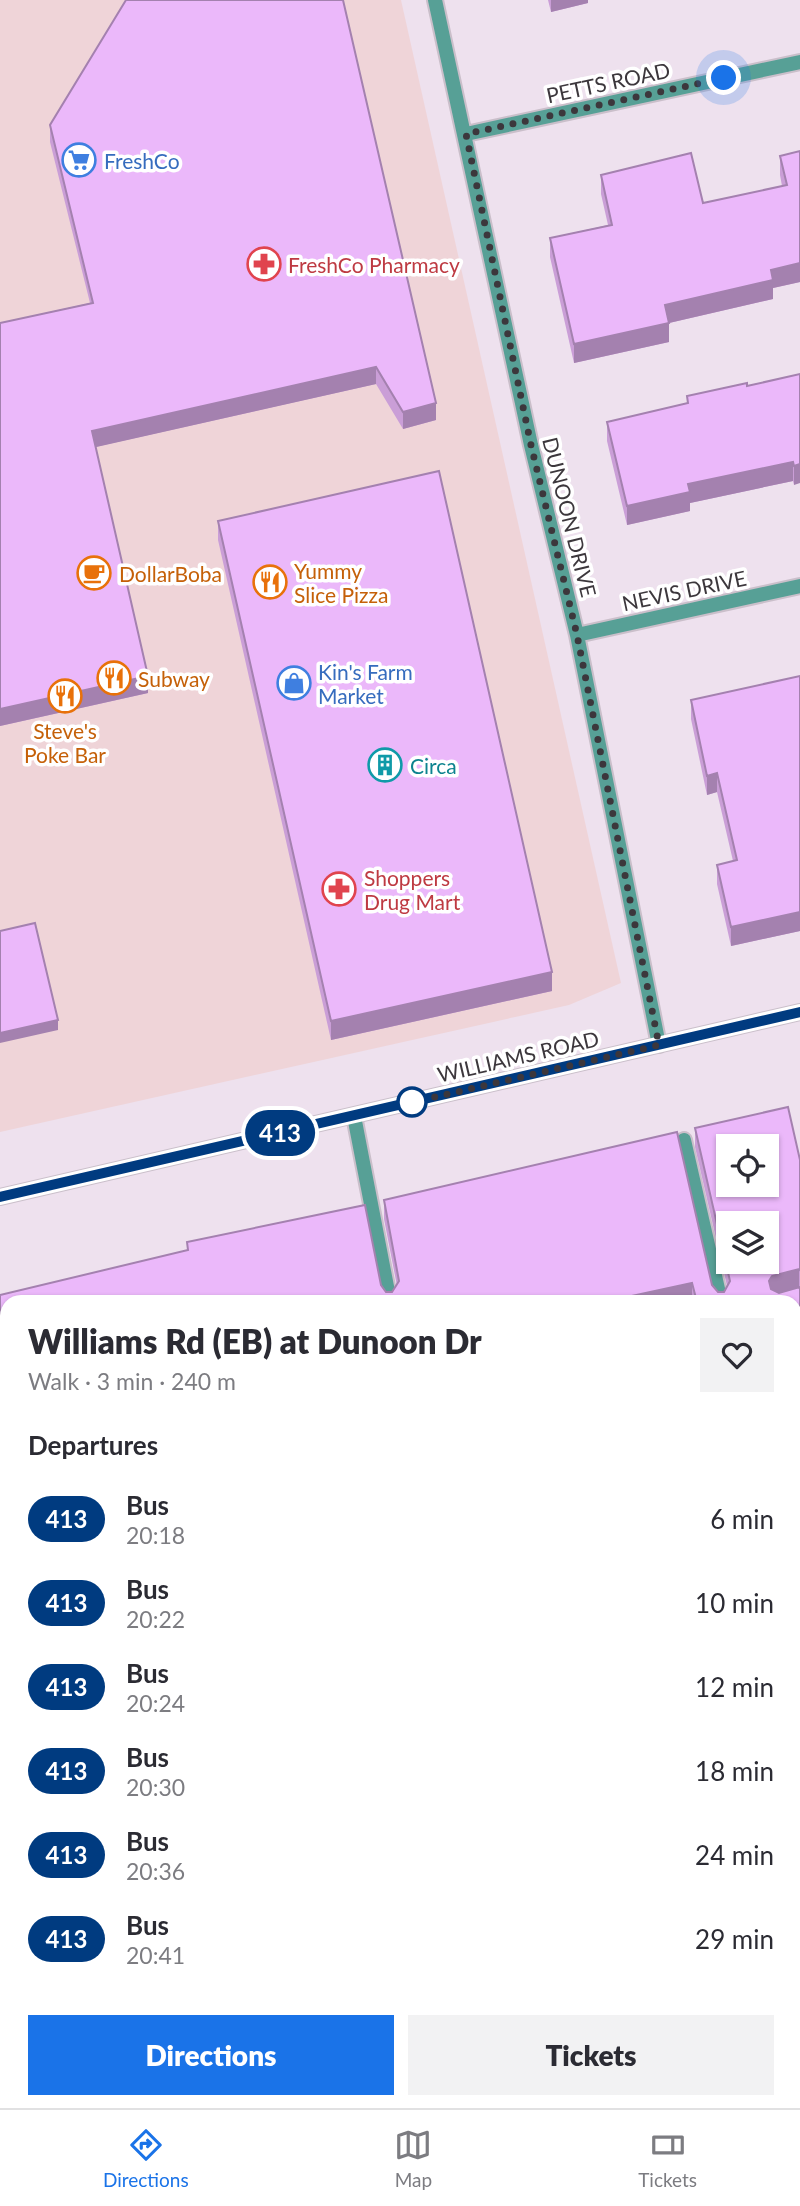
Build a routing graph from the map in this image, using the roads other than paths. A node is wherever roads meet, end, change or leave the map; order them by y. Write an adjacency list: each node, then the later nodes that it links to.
1 (435, 0): 3 (street, DUNOON DRIVE)
2 (800, 62): 3 (street, PETTS ROAD)
3 (466, 134): 5 (street, DUNOON DRIVE)
4 (800, 586): 5 (street, NEVIS DRIVE)
5 (577, 635): 7 (street, DUNOON DRIVE)
6 (800, 1012): 7 (street, WILLIAMS ROAD)
7 (659, 1045): 8 (street, WILLIAMS ROAD)
8 (354, 1115): 10 (street, WILLIAMS ROAD); 11 (street)
9 (684, 1140): 12 (street)
10 (0, 1197)
11 (389, 1295)
12 (719, 1295)

